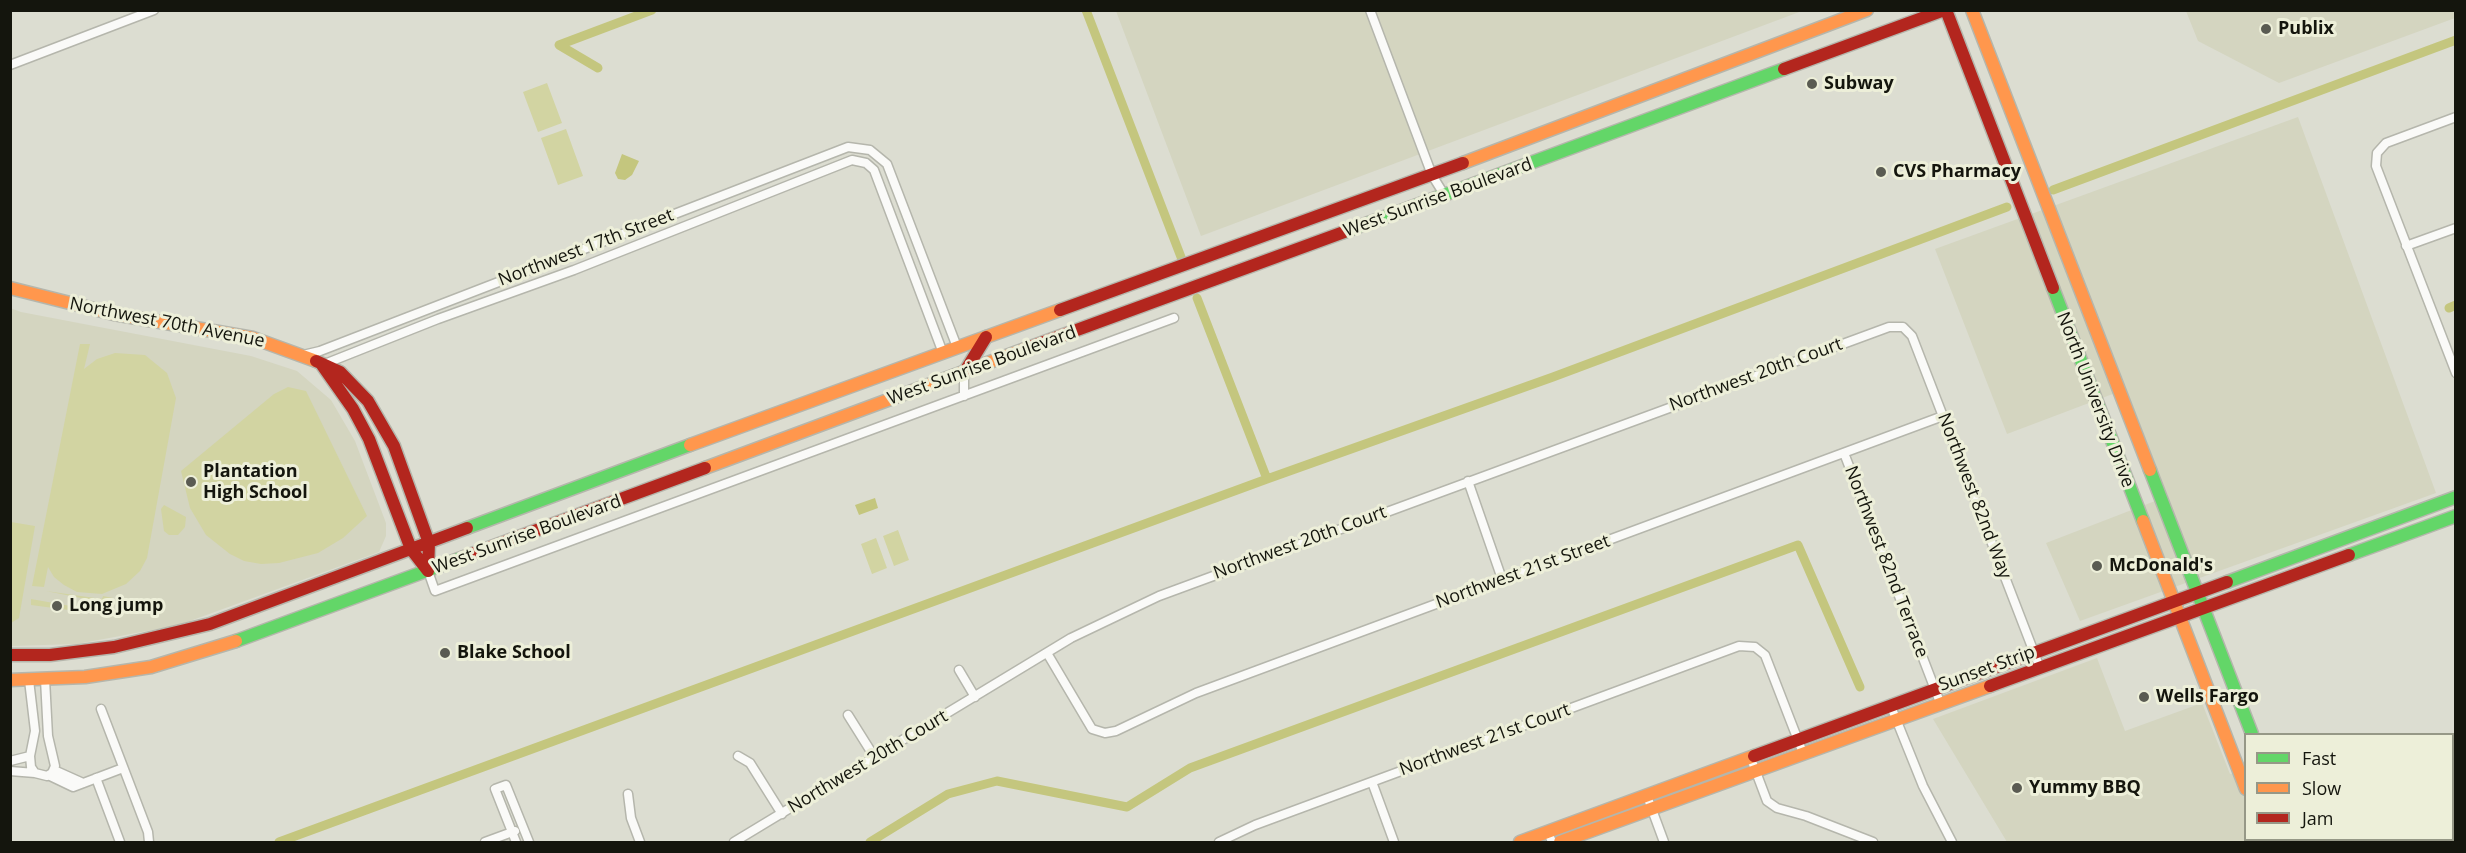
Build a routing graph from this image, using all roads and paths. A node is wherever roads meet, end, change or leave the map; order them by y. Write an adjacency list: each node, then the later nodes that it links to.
1 (154, 10): 6 (street)
2 (1370, 10): 8 (street)
3 (1867, 10): 8 (main road, West Sunrise Boulevard)
4 (1945, 10): 9 (main road, West Sunrise Boulevard); 33 (main road, North University Drive)
5 (1972, 10): 32 (main road, North University Drive)
6 (10, 65)
7 (2456, 117): 11 (street)
8 (1432, 175): 9 (street); 15 (main road, West Sunrise Boulevard)
9 (1445, 196): 20 (main road, West Sunrise Boulevard)
10 (2456, 228): 11 (street)
11 (2406, 246): 21 (street)
12 (10, 288): 18 (main road, Northwest 70th Avenue)
13 (1174, 318): 22 (street)
14 (1903, 327): 23 (street, Northwest 82nd Way); 25 (street, Northwest 20th Court)
15 (986, 337): 16 (main road, West Sunrise Boulevard); 20 (main road)
16 (957, 347): 17 (main road, West Sunrise Boulevard); 18 (street, Northwest 17th Street)
17 (943, 353): 19 (street, Northwest 17th Street); 28 (main road, West Sunrise Boulevard)
18 (303, 355): 19 (main road, Northwest 70th Avenue)
19 (321, 365): 28 (main road, Northwest 70th Avenue); 29 (main road, Northwest 70th Avenue)
20 (964, 373): 22 (street); 30 (main road, West Sunrise Boulevard)
21 (2456, 373)
22 (964, 396): 30 (street, Northwest 70th Avenue)
23 (1943, 416): 24 (street, Northwest 21st Street); 36 (street, Northwest 82nd Way)
24 (1844, 453): 31 (street, Northwest 21st Street); 44 (street, Northwest 82nd Terrace)
25 (1468, 481): 31 (street); 37 (street, Northwest 20th Court)
26 (2456, 497): 32 (main road, Sunset Strip)
27 (2456, 516): 34 (main road, Sunset Strip)
28 (429, 543): 29 (main road, West Sunrise Boulevard); 30 (main road, Northwest 70th Avenue)
29 (411, 549): 30 (main road, Northwest 70th Avenue); 38 (main road, West Sunrise Boulevard)
30 (428, 571): 41 (main road, West Sunrise Boulevard)
31 (1502, 579): 37 (street, Northwest 21st Street)
32 (2196, 594): 33 (main road, Sunset Strip); 34 (main road, North University Drive)
33 (2173, 602): 35 (main road, North University Drive); 36 (main road, Sunset Strip)
34 (2202, 609): 35 (main road, Sunset Strip); 51 (main road, North University Drive)
35 (2179, 617): 39 (main road, Sunset Strip); 66 (main road, North University Drive)
36 (2034, 652): 39 (street, Northwest 82nd Way); 44 (main road, Sunset Strip)
37 (1047, 653): 45 (street, Northwest 20th Court)
38 (10, 655)
39 (2040, 668): 47 (main road, Sunset Strip)
40 (959, 670): 45 (street)
41 (45, 679): 43 (main road, West Sunrise Boulevard); 63 (street)
42 (10, 680): 43 (main road, West Sunrise Boulevard)
43 (29, 680): 54 (street)
44 (1934, 688): 46 (main road, Sunset Strip); 47 (street, Northwest 82nd Terrace)
45 (975, 697): 57 (street, Northwest 20th Court)
46 (1890, 704): 50 (street); 52 (main road, Sunset Strip)
47 (1941, 705): 50 (main road, Sunset Strip)
48 (101, 709): 59 (street)
49 (848, 715): 57 (street)
50 (1897, 720): 53 (main road, Sunset Strip); 87 (street)
51 (2251, 733)
52 (1798, 738): 53 (street); 56 (main road, Sunset Strip); 65 (street, Northwest 21st Court)
53 (1803, 753): 61 (main road, Sunset Strip)
54 (30, 756): 58 (street); 62 (street)
55 (738, 756): 70 (street)
56 (1750, 756): 61 (street); 68 (main road, Sunset Strip)
57 (875, 758): 70 (street, Northwest 20th Court)
58 (10, 761)
59 (123, 768): 64 (street); 75 (street)
60 (10, 771): 62 (street)
61 (1755, 771): 69 (main road, Sunset Strip); 86 (street)
62 (35, 773): 63 (street)
63 (52, 773): 64 (street)
64 (96, 778): 74 (street)
65 (1372, 782): 81 (street, Northwest 21st Court); 82 (street)
66 (2244, 784)
67 (628, 794): 79 (street)
68 (1647, 796): 69 (street); 73 (main road, Sunset Strip)
69 (1652, 809): 84 (main road, Sunset Strip); 85 (street)
70 (782, 814): 80 (street, Northwest 20th Court)
71 (524, 829): 72 (street); 72 (street); 78 (street)
72 (512, 832): 76 (street); 77 (street)
73 (1550, 837): 83 (main road, Sunset Strip)
74 (120, 843)
75 (150, 843)
76 (485, 843)
77 (516, 843)
78 (529, 843)
79 (640, 843)
80 (734, 843)
81 (1219, 843)
82 (1394, 843)
83 (1520, 843)
84 (1560, 843)
85 (1664, 843)
86 (1873, 843)
87 (1952, 843)

